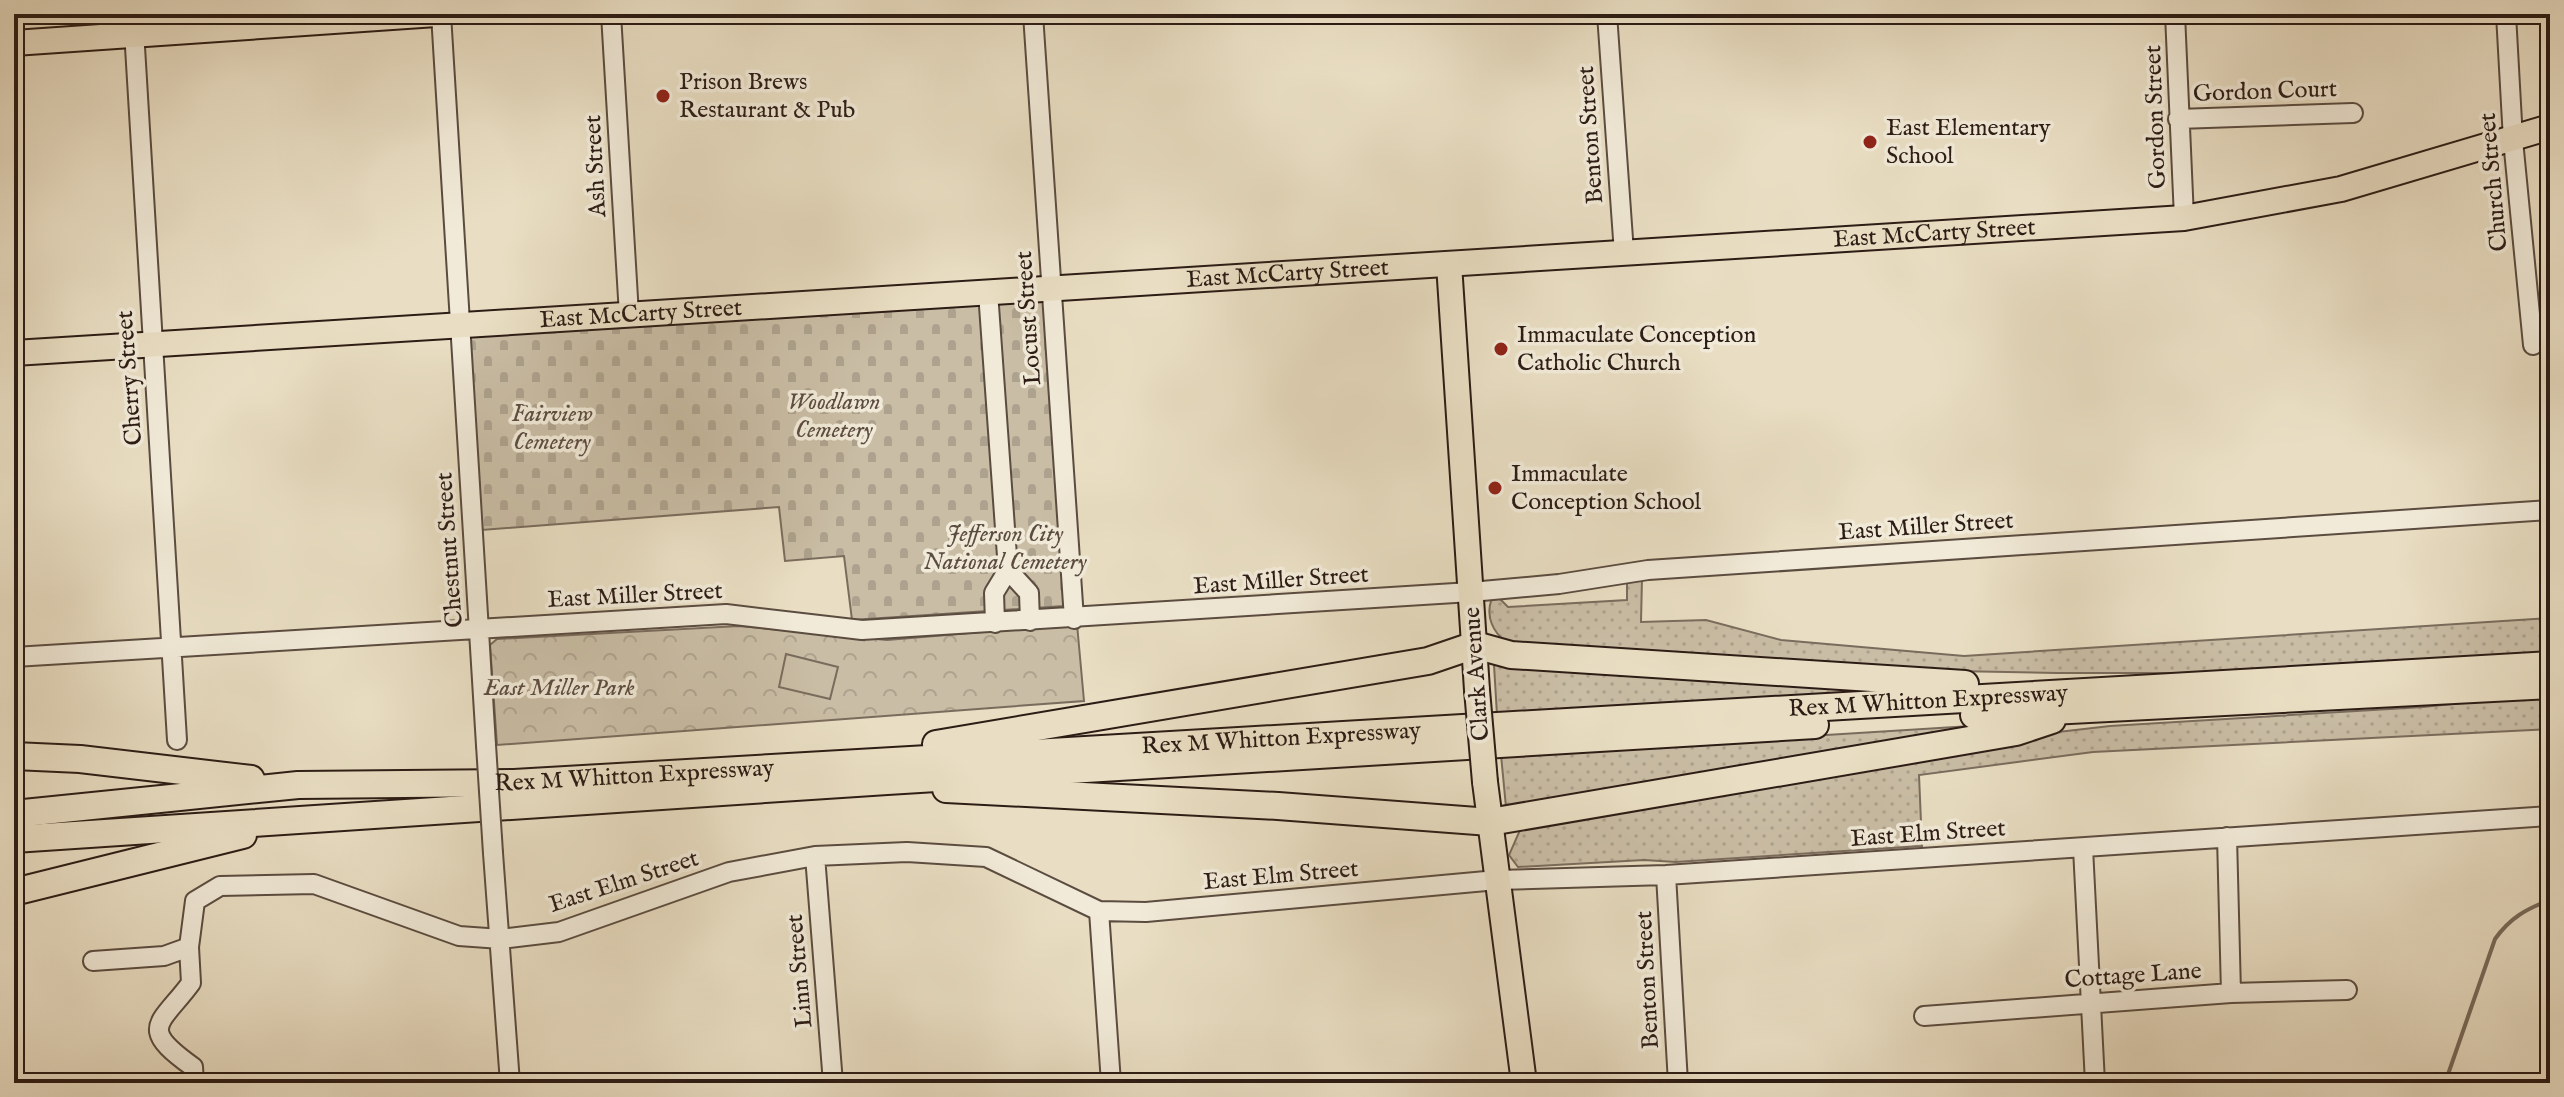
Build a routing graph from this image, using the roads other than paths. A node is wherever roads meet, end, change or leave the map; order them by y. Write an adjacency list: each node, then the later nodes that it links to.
1 (438, 14): 7 (main road); 19 (street, Chestnut Street)
2 (611, 14): 18 (street, Ash Street)
3 (1033, 14): 16 (street, Locust Street)
4 (1607, 14): 14 (street, Benton Street)
5 (2175, 14): 10 (street, Gordon Street)
6 (2506, 14): 12 (street, Church Street)
7 (134, 24): 8 (main road); 20 (street, Cherry Street)
8 (14, 43)
9 (2353, 113): 10 (street, Gordon Court)
10 (2178, 119): 13 (street, Gordon Street)
11 (2550, 127): 12 (main road, East McCarty Street)
12 (2513, 140): 13 (main road, East McCarty Street); 21 (street, Church Street)
13 (2184, 218): 14 (main road, East McCarty Street)
14 (1624, 253): 15 (main road, East McCarty Street)
15 (1449, 264): 16 (main road, East McCarty Street); 25 (main road, Clark Avenue)
16 (1051, 288): 17 (main road, East McCarty Street); 26 (street, Locust Street)
17 (988, 292): 18 (main road, East McCarty Street); 24 (street)
18 (629, 315): 19 (main road, East McCarty Street)
19 (459, 325): 20 (main road, East McCarty Street); 29 (street, Chestnut Street)
20 (152, 344): 22 (main road, East McCarty Street); 31 (street, Cherry Street)
21 (2533, 345)
22 (14, 353)
23 (2550, 510): 25 (street, East Miller Street)
24 (1008, 570): 27 (street); 28 (street)
25 (1471, 592): 26 (street, East Miller Street); 30 (main road, Clark Avenue)
26 (1074, 619): 27 (street, East Miller Street)
27 (1030, 621): 28 (street, East Miller Street)
28 (995, 623): 29 (street, East Miller Street)
29 (479, 629): 31 (street, East Miller Street); 53 (street, Chestnut Street, bridge)
30 (1475, 645): 35 (highway); 38 (highway); 44 (main road, Clark Avenue, bridge)
31 (171, 649): 32 (street, East Miller Street); 36 (street, Cherry Street)
32 (14, 657)
33 (2550, 665): 35 (highway, Rex M Whitton Expressway)
34 (2550, 685): 35 (highway, Rex M Whitton Expressway)
35 (2078, 701): 38 (highway, Rex M Whitton Expressway); 39 (highway, Rex M Whitton Expressway); 44 (highway)
36 (177, 740)
37 (14, 756): 40 (highway)
38 (836, 764): 40 (highway, Rex M Whitton Expressway)
39 (887, 781): 43 (highway, Rex M Whitton Expressway); 44 (highway)
40 (298, 785): 41 (highway, Rex M Whitton Expressway)
41 (14, 814)
42 (2550, 816): 45 (street, East Elm Street)
43 (303, 819): 46 (highway, Rex M Whitton Expressway); 51 (highway)
44 (1490, 822): 50 (main road, Clark Avenue)
45 (2227, 837): 47 (street, East Elm Street); 57 (street)
46 (14, 839)
47 (2083, 848): 49 (street, East Elm Street); 58 (street)
48 (815, 856): 52 (street, East Elm Street); 53 (street, East Elm Street); 63 (street, Linn Street)
49 (1666, 875): 50 (street, East Elm Street); 65 (street, Benton Street)
50 (1497, 880): 52 (street, East Elm Street); 60 (main road, Clark Avenue)
51 (14, 892)
52 (1099, 911): 64 (street)
53 (501, 939): 54 (street, East Elm Street); 62 (street, Chestnut Street)
54 (189, 947): 55 (street); 61 (street)
55 (93, 961)
56 (2347, 990): 57 (street, Cottage Lane)
57 (2231, 993): 58 (street, Cottage Lane)
58 (2091, 1002): 59 (street, Cottage Lane); 66 (street)
59 (1924, 1016)
60 (1520, 1076)
61 (194, 1083)
62 (510, 1083)
63 (833, 1083)
64 (1111, 1083)
65 (1678, 1083)
66 (2095, 1083)

